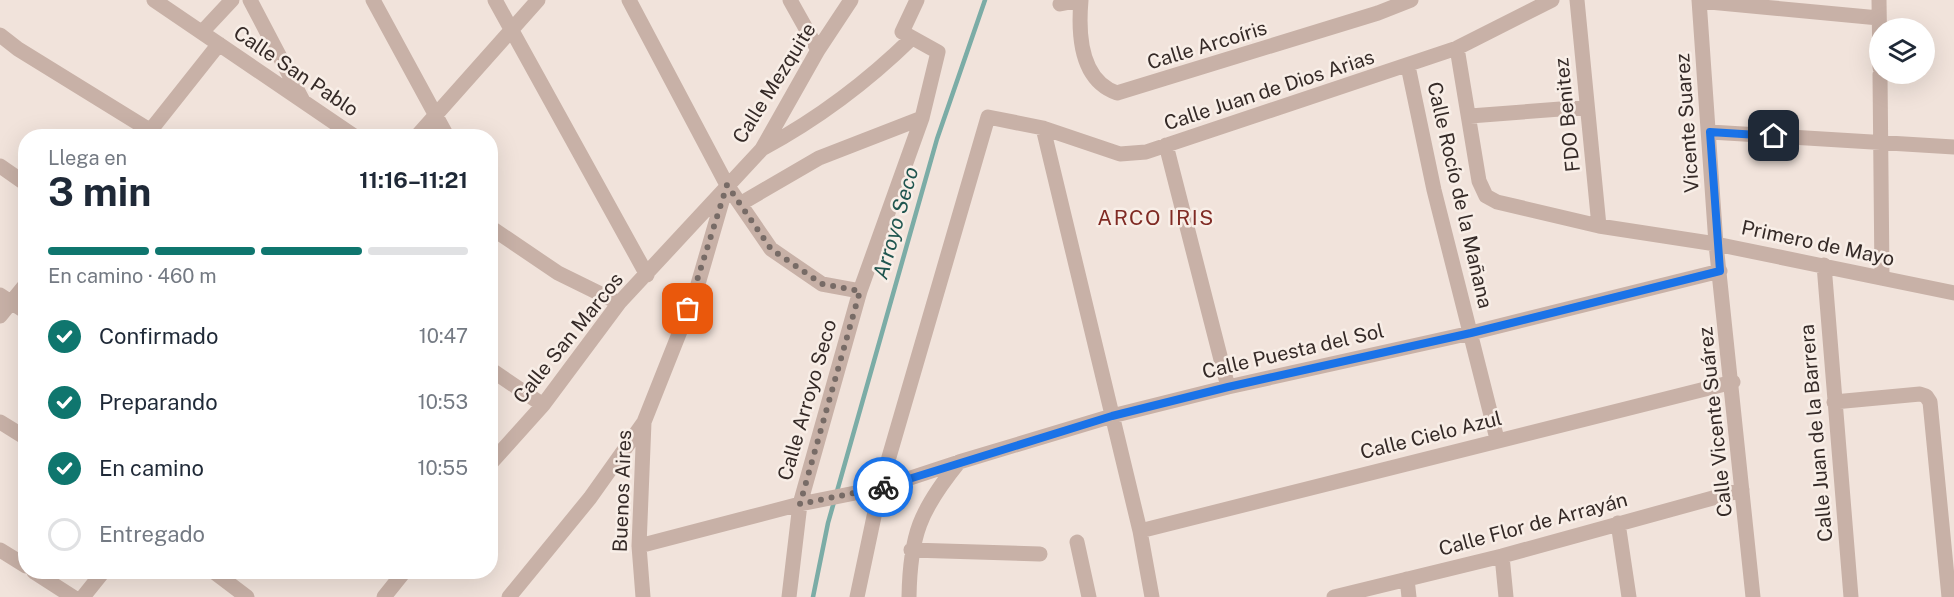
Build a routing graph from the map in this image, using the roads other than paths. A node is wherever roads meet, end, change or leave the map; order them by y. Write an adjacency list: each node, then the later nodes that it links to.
1 (154, 0): 20 (street, Calle San Pablo)
2 (232, 0): 20 (street)
3 (250, 0): 29 (street)
4 (373, 0): 31 (street)
5 (495, 0): 21 (street)
6 (538, 0): 21 (street)
7 (628, 0): 47 (street)
8 (790, 0): 26 (street)
9 (851, 0): 26 (street, Calle Mezquite)
10 (917, 0): 23 (street)
11 (1081, 0): 17 (street); 18 (street, Calle Arcoíris)
12 (1411, 0): 18 (street, Calle Arcoíris)
13 (1552, 0): 25 (street, Calle Juan de Dios Arias)
14 (1577, 0): 30 (street, FDO Benitez)
15 (1879, 0): 19 (street)
16 (1699, 1): 19 (street); 40 (street, Vicente Suarez)
17 (1060, 4)
18 (1376, 7)
19 (1879, 18)
20 (203, 31): 24 (street, Calle San Pablo)
21 (510, 31): 31 (street); 54 (street)
22 (0, 35): 35 (street)
23 (907, 35): 33 (street, Calle Arroyo Seco); 44 (street)
24 (219, 44): 29 (street, Calle San Pablo); 36 (street)
25 (1457, 48): 27 (street, Calle Juan de Dios Arias); 32 (street)
26 (818, 50): 44 (street, Calle Mezquite)
27 (1408, 66): 42 (street, Calle Juan de Dios Arias); 63 (street, Calle Rocío de la Mañana)
28 (1880, 84): 41 (street)
29 (303, 103): 37 (street, Calle San Pablo)
30 (1587, 107): 32 (street); 49 (street, FDO Benitez)
31 (436, 116): 38 (street); 39 (street)
32 (1470, 116): 49 (street, Primero de Mayo)
33 (922, 118): 48 (street); 57 (street, Calle Arroyo Seco)
34 (1043, 128): 42 (street, Calle Juan de Dios Arias); 69 (street); 76 (street, Calle Juan de Dios Arias)
35 (143, 129)
36 (156, 129)
37 (343, 129)
38 (424, 129)
39 (443, 129)
40 (1710, 132): 41 (street); 51 (street, Vicente Suarez)
41 (1881, 143): 43 (street); 55 (street)
42 (1166, 145): 66 (street)
43 (1954, 147)
44 (762, 149): 47 (street, Calle Mezquite)
45 (0, 166): 46 (street)
46 (18, 178)
47 (727, 185): 48 (street); 54 (street, Calle San Marcos); 71 (street, Buenos Aires)
48 (740, 204): 57 (street)
49 (1599, 226): 51 (street, Primero de Mayo)
50 (498, 231): 60 (street)
51 (1716, 244): 52 (street, Primero de Mayo); 53 (street, Calle Vicente Suárez)
52 (1824, 265): 55 (street, Primero de Mayo); 67 (street, Calle Juan de la Barrera)
53 (1720, 271): 63 (street, Calle Puesta del Sol); 65 (street, Calle Vicente Suárez)
54 (647, 275): 60 (street, Calle San Marcos)
55 (1882, 277): 58 (street, Primero de Mayo)
56 (18, 289): 59 (street)
57 (860, 291): 78 (street, Calle Arroyo Seco)
58 (1954, 293)
59 (5, 298): 61 (street); 62 (street)
60 (619, 303): 68 (street, Calle San Marcos)
61 (18, 307)
62 (0, 316)
63 (1471, 333): 66 (street, Calle Puesta del Sol); 73 (street, Calle Rocío de la Mañana)
64 (498, 374): 68 (street)
65 (1733, 382): 73 (street, Calle Cielo Azul); 77 (street, Calle Vicente Suárez)
66 (1228, 387): 69 (street, Calle Puesta del Sol)
67 (1834, 402): 109 (street, Calle Juan de la Barrera); 110 (street)
68 (543, 405): 74 (street, Calle San Marcos)
69 (1112, 416): 75 (street, Calle Puesta del Sol); 80 (street)
70 (0, 422): 72 (street)
71 (644, 422): 82 (street, Buenos Aires); 98 (street)
72 (18, 433)
73 (1497, 439): 80 (street, Calle Cielo Azul)
74 (498, 455)
75 (959, 462): 76 (street, Calle Puesta del Sol); 84 (street)
76 (873, 490): 78 (street, Calle Puesta del Sol); 100 (street)
77 (1742, 490): 79 (street, Calle Flor de Arrayán); 108 (street, Calle Vicente Suárez)
78 (800, 504): 82 (street, Calle Puesta del Sol); 99 (street, Calle Arroyo Seco)
79 (1618, 524): 86 (street, Calle Flor de Arrayán); 107 (street)
80 (1140, 531): 103 (street)
81 (1077, 542): 102 (street)
82 (639, 546): 93 (street, Buenos Aires)
83 (0, 550): 87 (street)
84 (911, 550): 85 (street); 101 (street)
85 (1040, 554)
86 (1502, 556): 92 (street, Calle Flor de Arrayán); 106 (street)
87 (18, 561)
88 (45, 579): 94 (street)
89 (97, 579): 95 (street)
90 (223, 579): 96 (street)
91 (398, 579): 97 (street)
92 (1407, 579): 104 (street, Calle Flor de Arrayán); 105 (street)
93 (640, 594)
94 (73, 597)
95 (83, 597)
96 (246, 597)
97 (384, 597)
98 (509, 597)
99 (789, 597)
100 (857, 597)
101 (909, 597)
102 (1089, 597)
103 (1152, 597)
104 (1334, 597)
105 (1409, 597)
106 (1506, 597)
107 (1629, 597)
108 (1754, 597)
109 (1851, 597)
110 (1948, 597)

